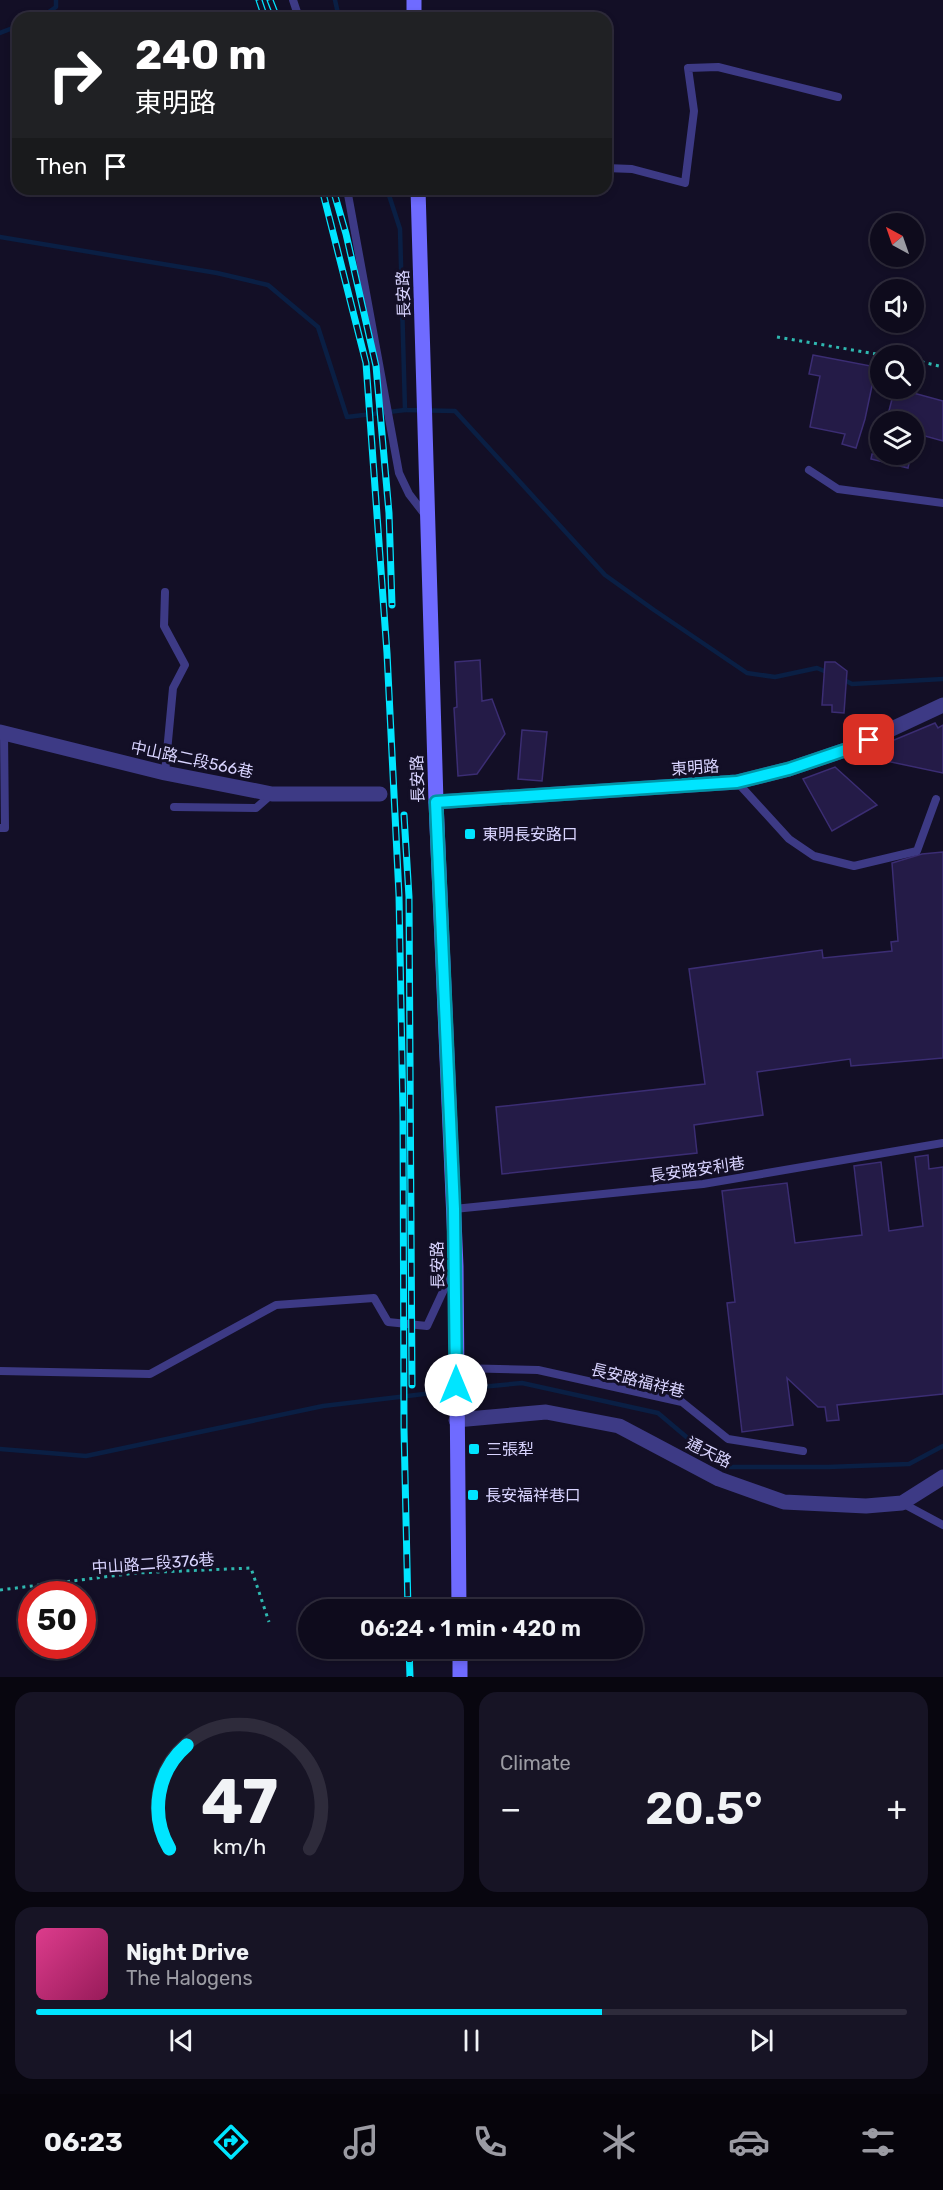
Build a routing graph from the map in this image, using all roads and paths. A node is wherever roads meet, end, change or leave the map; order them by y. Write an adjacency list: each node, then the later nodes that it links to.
1 (838, 97): 2 (lane)
2 (612, 168)
3 (348, 195): 11 (lane)
4 (418, 195): 11 (main road, 長安路)
5 (777, 337): 6 (path)
6 (870, 353)
7 (924, 362): 8 (path)
8 (943, 367)
9 (809, 470): 10 (lane)
10 (943, 503)
11 (429, 520): 20 (main road, 長安路)
12 (165, 592): 15 (lane)
13 (943, 705): 16 (street, 東明路)
14 (2, 732): 15 (street, 中山路二段566巷); 22 (lane)
15 (165, 773): 17 (street, 中山路二段566巷)
16 (737, 782): 19 (lane); 20 (street, 東明路)
17 (272, 794): 18 (street, 中山路二段566巷); 21 (lane)
18 (380, 794)
19 (936, 799)
20 (436, 802): 24 (main road, 長安路)
21 (174, 807)
22 (0, 828)
23 (943, 1143): 24 (lane, 長安路安利巷)
24 (454, 1209): 25 (main road, 長安路)
25 (456, 1266): 26 (main road, 長安路); 27 (lane)
26 (455, 1368): 28 (main road); 29 (lane, 長安路福祥巷)
27 (0, 1371)
28 (456, 1420): 31 (street, 通天路); 34 (main road)
29 (803, 1451)
30 (943, 1477): 31 (street, 通天路)
31 (902, 1503): 32 (lane)
32 (943, 1525)
33 (0, 1590): 35 (path, 中山路二段376巷)
34 (459, 1599)
35 (269, 1622)
36 (460, 1659): 37 (main road)
37 (460, 1677)

